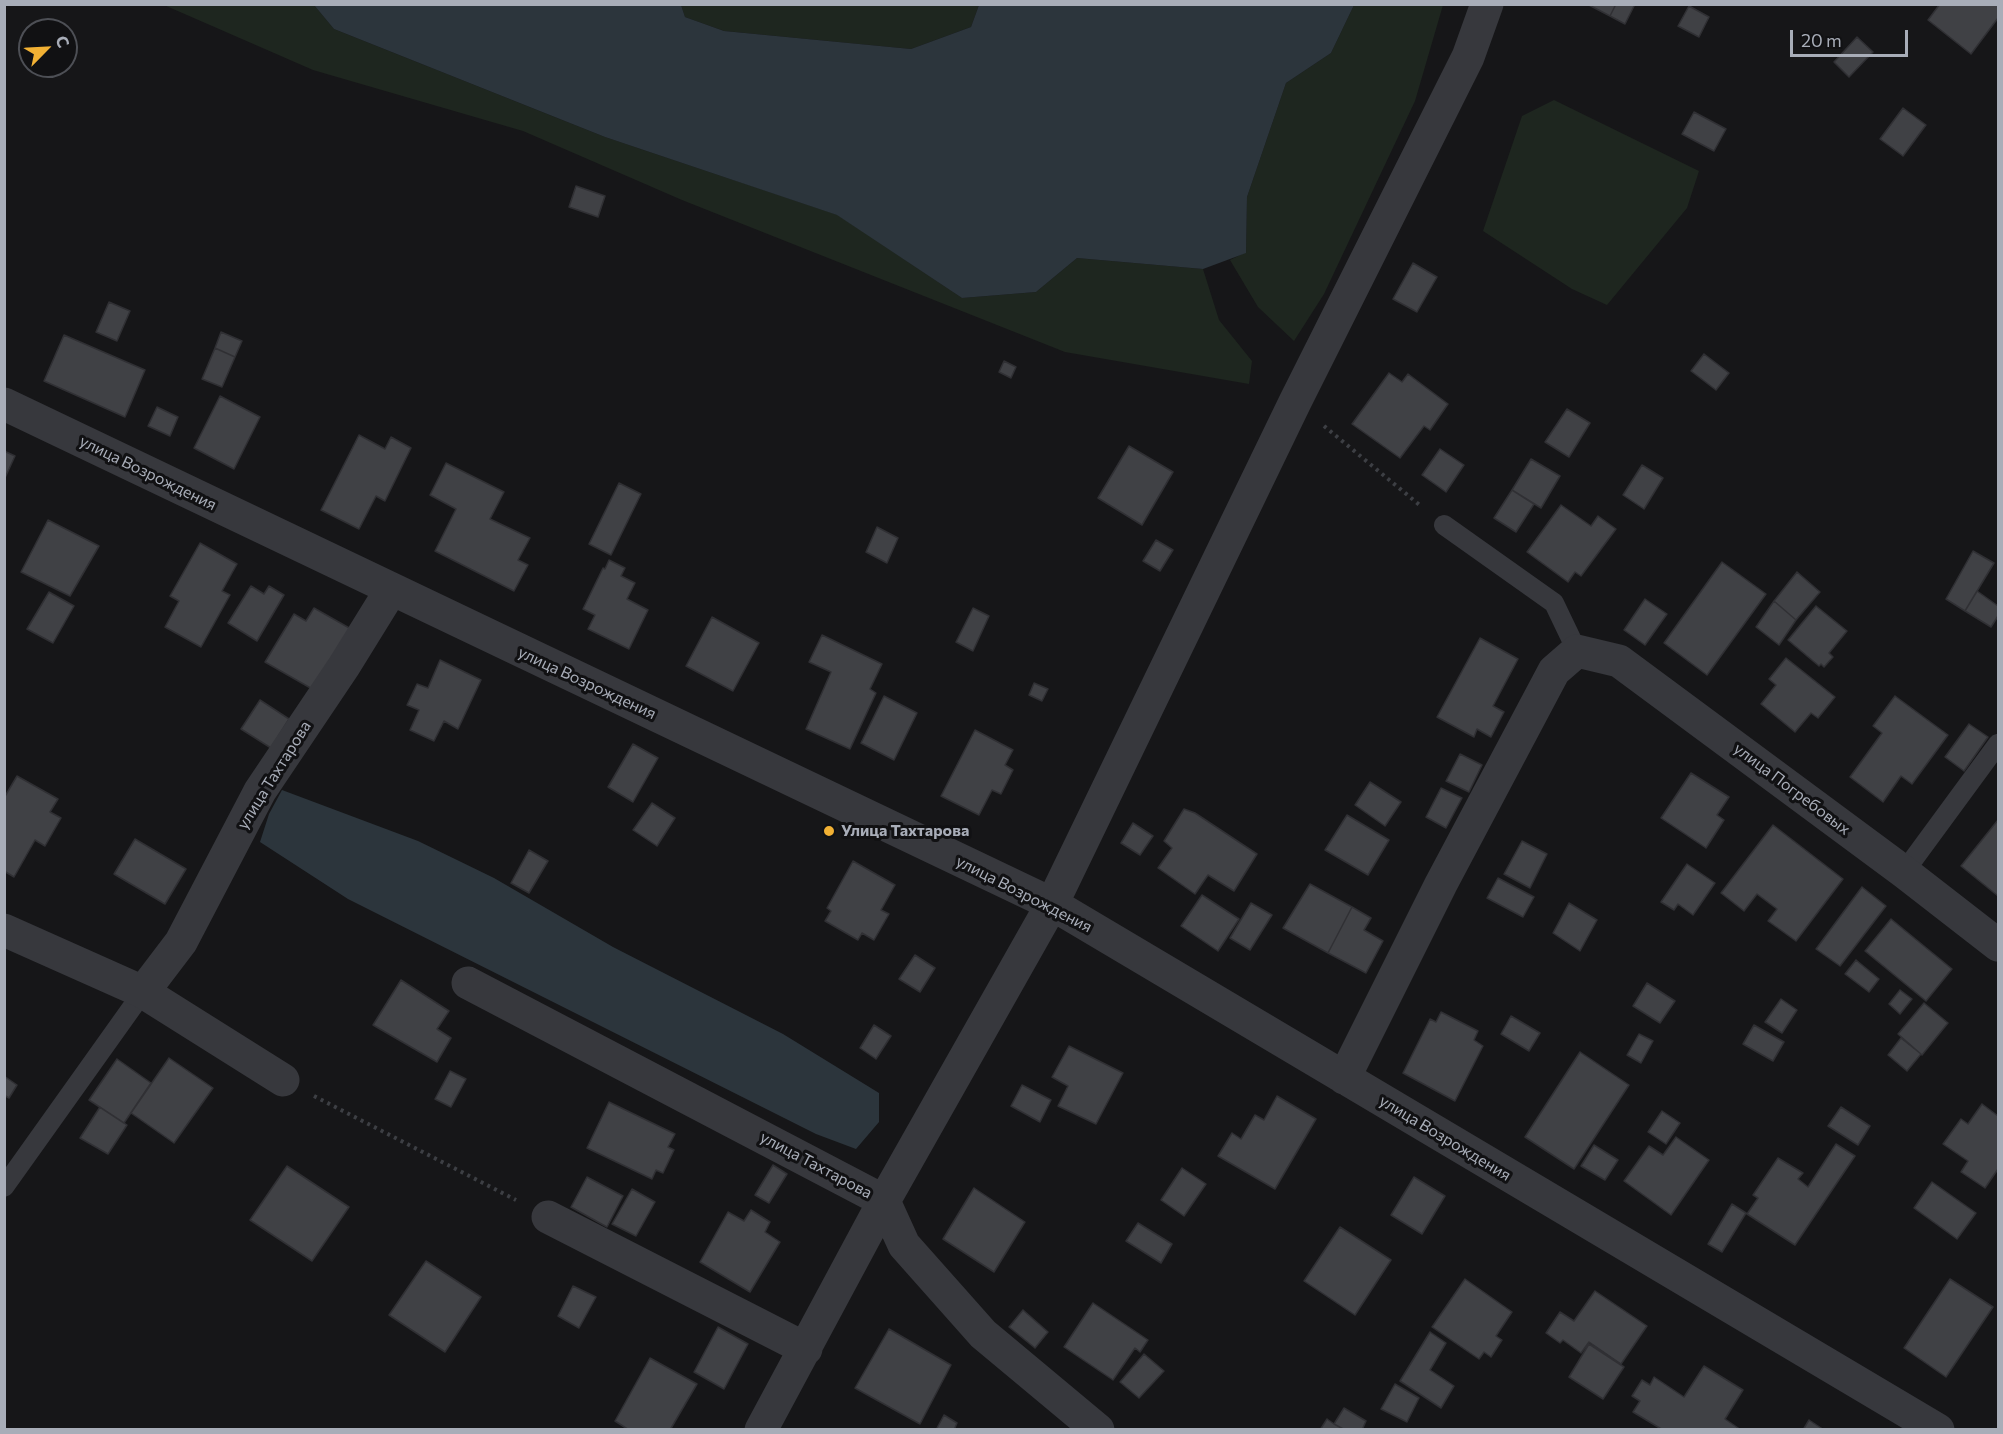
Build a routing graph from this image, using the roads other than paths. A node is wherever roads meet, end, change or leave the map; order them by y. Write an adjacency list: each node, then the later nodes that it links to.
1 (1487, 4): 8 (street)
2 (4, 404): 4 (street, улица Возрождения)
3 (1444, 525): 5 (lane)
4 (391, 590): 8 (street, улица Возрождения); 12 (street, улица Тахтарова)
5 (1577, 651): 7 (street, улица Погребовых); 13 (street)
6 (1998, 744): 7 (lane)
7 (1904, 872): 10 (street, улица Погребовых)
8 (1052, 904): 13 (street, улица Возрождения); 16 (street)
9 (4, 930): 12 (street)
10 (1998, 945)
11 (468, 983): 16 (street, улица Тахтарова)
12 (143, 992): 14 (street); 15 (lane)
13 (1344, 1078): 21 (street, улица Возрождения)
14 (283, 1080)
15 (4, 1186)
16 (884, 1201): 18 (street); 20 (street, улица Тахтарова)
17 (548, 1217): 18 (street)
18 (806, 1348): 19 (street)
19 (761, 1430)
20 (1098, 1430)
21 (1938, 1430)

